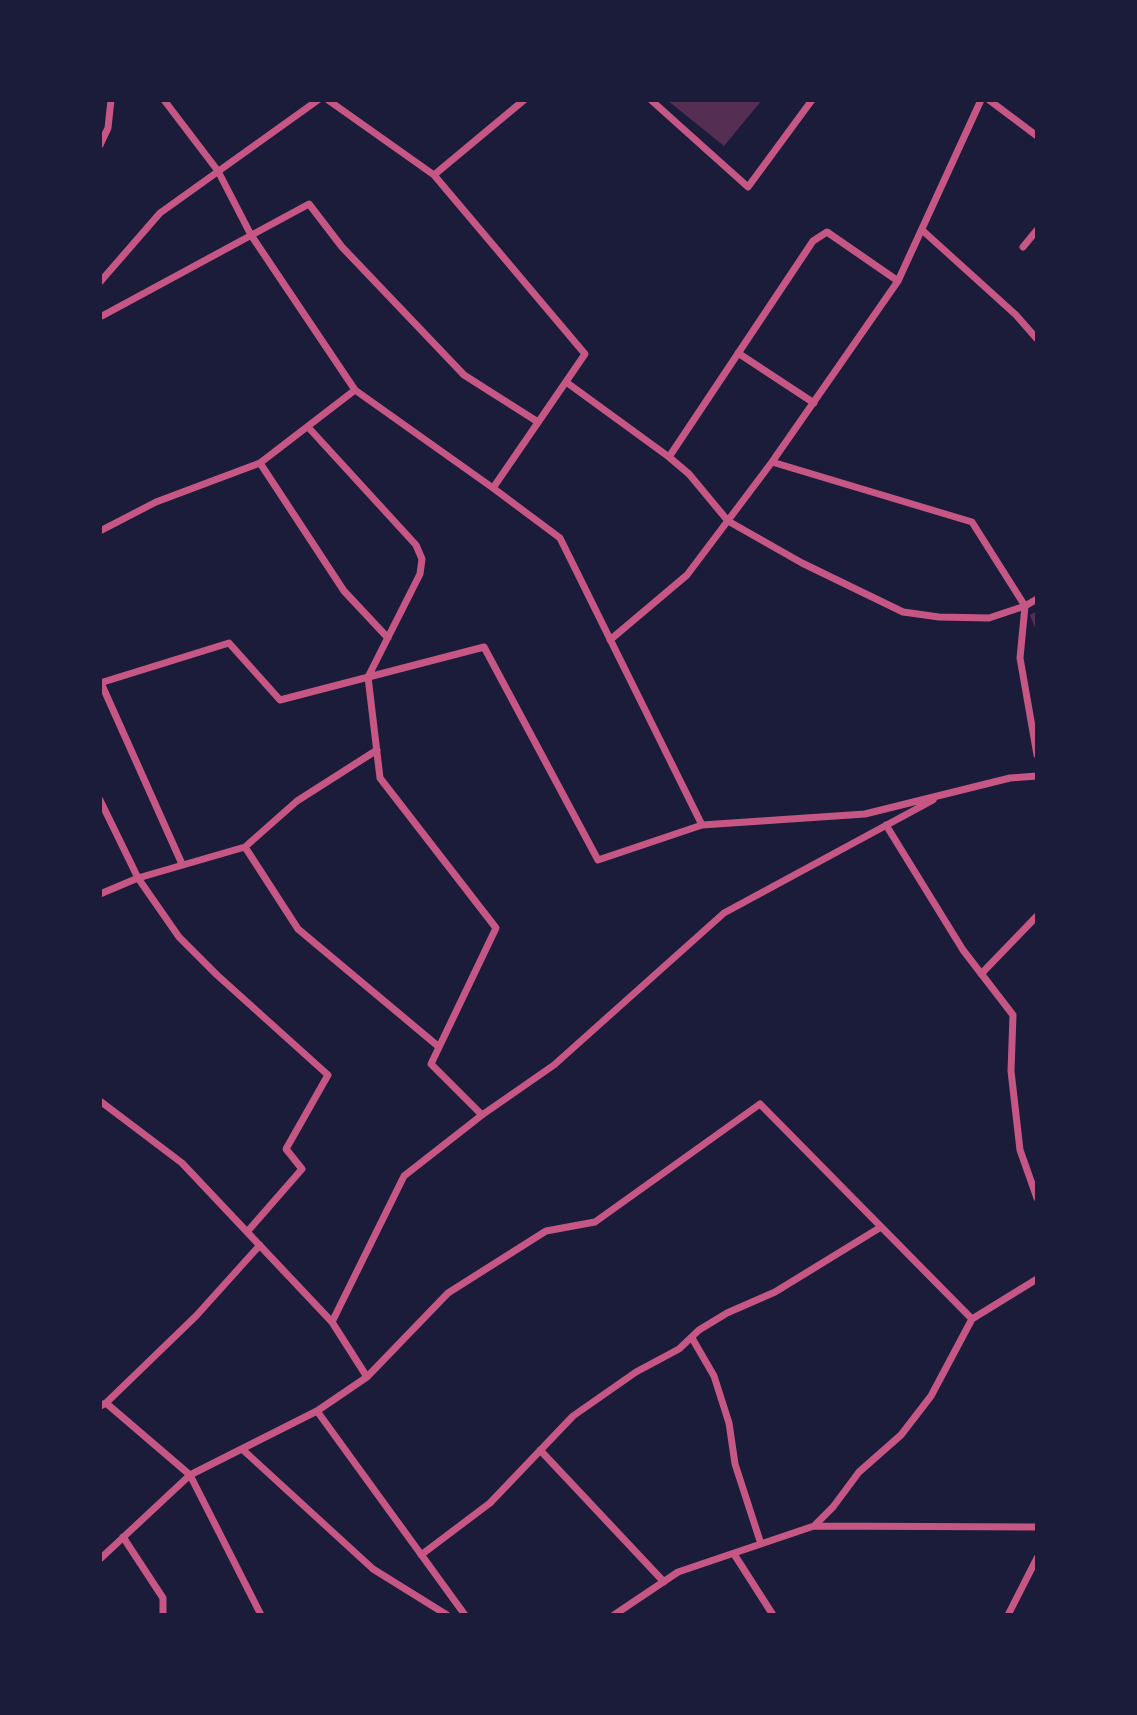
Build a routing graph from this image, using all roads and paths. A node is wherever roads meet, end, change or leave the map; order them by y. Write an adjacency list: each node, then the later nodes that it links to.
1 (111, 100): 12 (street)
2 (164, 100): 13 (street)
3 (318, 100): 13 (street)
4 (328, 100): 14 (street)
5 (524, 100): 10 (street)
6 (651, 100): 7 (street)
7 (812, 100)
8 (981, 100): 15 (street)
9 (989, 100): 11 (street)
10 (514, 103): 14 (street)
11 (1037, 136)
12 (100, 145)
13 (218, 172): 17 (street); 20 (street)
14 (434, 175): 24 (street)
15 (922, 230): 19 (street); 22 (street)
16 (1037, 230): 18 (street)
17 (251, 235): 21 (street); 25 (street); 27 (street)
18 (1023, 247)
19 (898, 281): 23 (street); 26 (street)
20 (100, 282)
21 (100, 314)
22 (1037, 339)
23 (738, 353): 26 (street); 29 (street)
24 (566, 382): 27 (street); 29 (street)
25 (355, 390): 28 (street); 32 (street)
26 (814, 403): 30 (street)
27 (538, 422): 32 (street)
28 (308, 427): 31 (street); 37 (street)
29 (669, 457): 33 (street)
30 (772, 462): 33 (street); 36 (street)
31 (260, 463): 34 (street); 37 (street)
32 (493, 488): 38 (street)
33 (728, 521): 36 (street); 38 (street)
34 (100, 531)
35 (1037, 599): 36 (street)
36 (1025, 606): 42 (street)
37 (388, 638): 39 (street)
38 (610, 640): 46 (street)
39 (368, 677): 40 (street); 41 (street); 46 (street)
40 (101, 683): 49 (street)
41 (377, 750): 48 (street); 54 (street)
42 (1037, 755)
43 (1037, 776): 44 (street)
44 (942, 794): 46 (street); 47 (street)
45 (100, 800): 50 (street)
46 (702, 825)
47 (886, 825): 53 (street); 56 (street)
48 (245, 847): 49 (street); 54 (street)
49 (182, 864): 50 (street)
50 (138, 878): 51 (street); 59 (street)
51 (100, 894)
52 (1037, 916): 53 (street)
53 (981, 974): 57 (street)
54 (439, 1047): 56 (street)
55 (100, 1101): 59 (street)
56 (482, 1115): 63 (street)
57 (1037, 1198)
58 (881, 1227): 62 (street); 64 (street); 65 (street)
59 (247, 1233): 60 (street)
60 (260, 1245): 63 (street); 66 (street)
61 (1037, 1279): 62 (street)
62 (972, 1319): 71 (street)
63 (332, 1322): 65 (street)
64 (692, 1338): 69 (street); 74 (street)
65 (367, 1377): 67 (street)
66 (103, 1405): 70 (street)
67 (317, 1411): 68 (street); 76 (street)
68 (242, 1449): 70 (street); 82 (street)
69 (540, 1450): 76 (street); 79 (street)
70 (190, 1475): 73 (street); 81 (street)
71 (814, 1526): 72 (street); 74 (street)
72 (1037, 1527)
73 (123, 1537): 78 (street); 80 (street)
74 (761, 1544): 75 (street)
75 (734, 1554): 79 (street); 85 (street)
76 (421, 1555): 83 (street)
77 (1037, 1558): 86 (street)
78 (100, 1559)
79 (664, 1582): 84 (street)
80 (163, 1615)
81 (261, 1615)
82 (447, 1615)
83 (465, 1615)
84 (614, 1615)
85 (773, 1615)
86 (1008, 1615)

